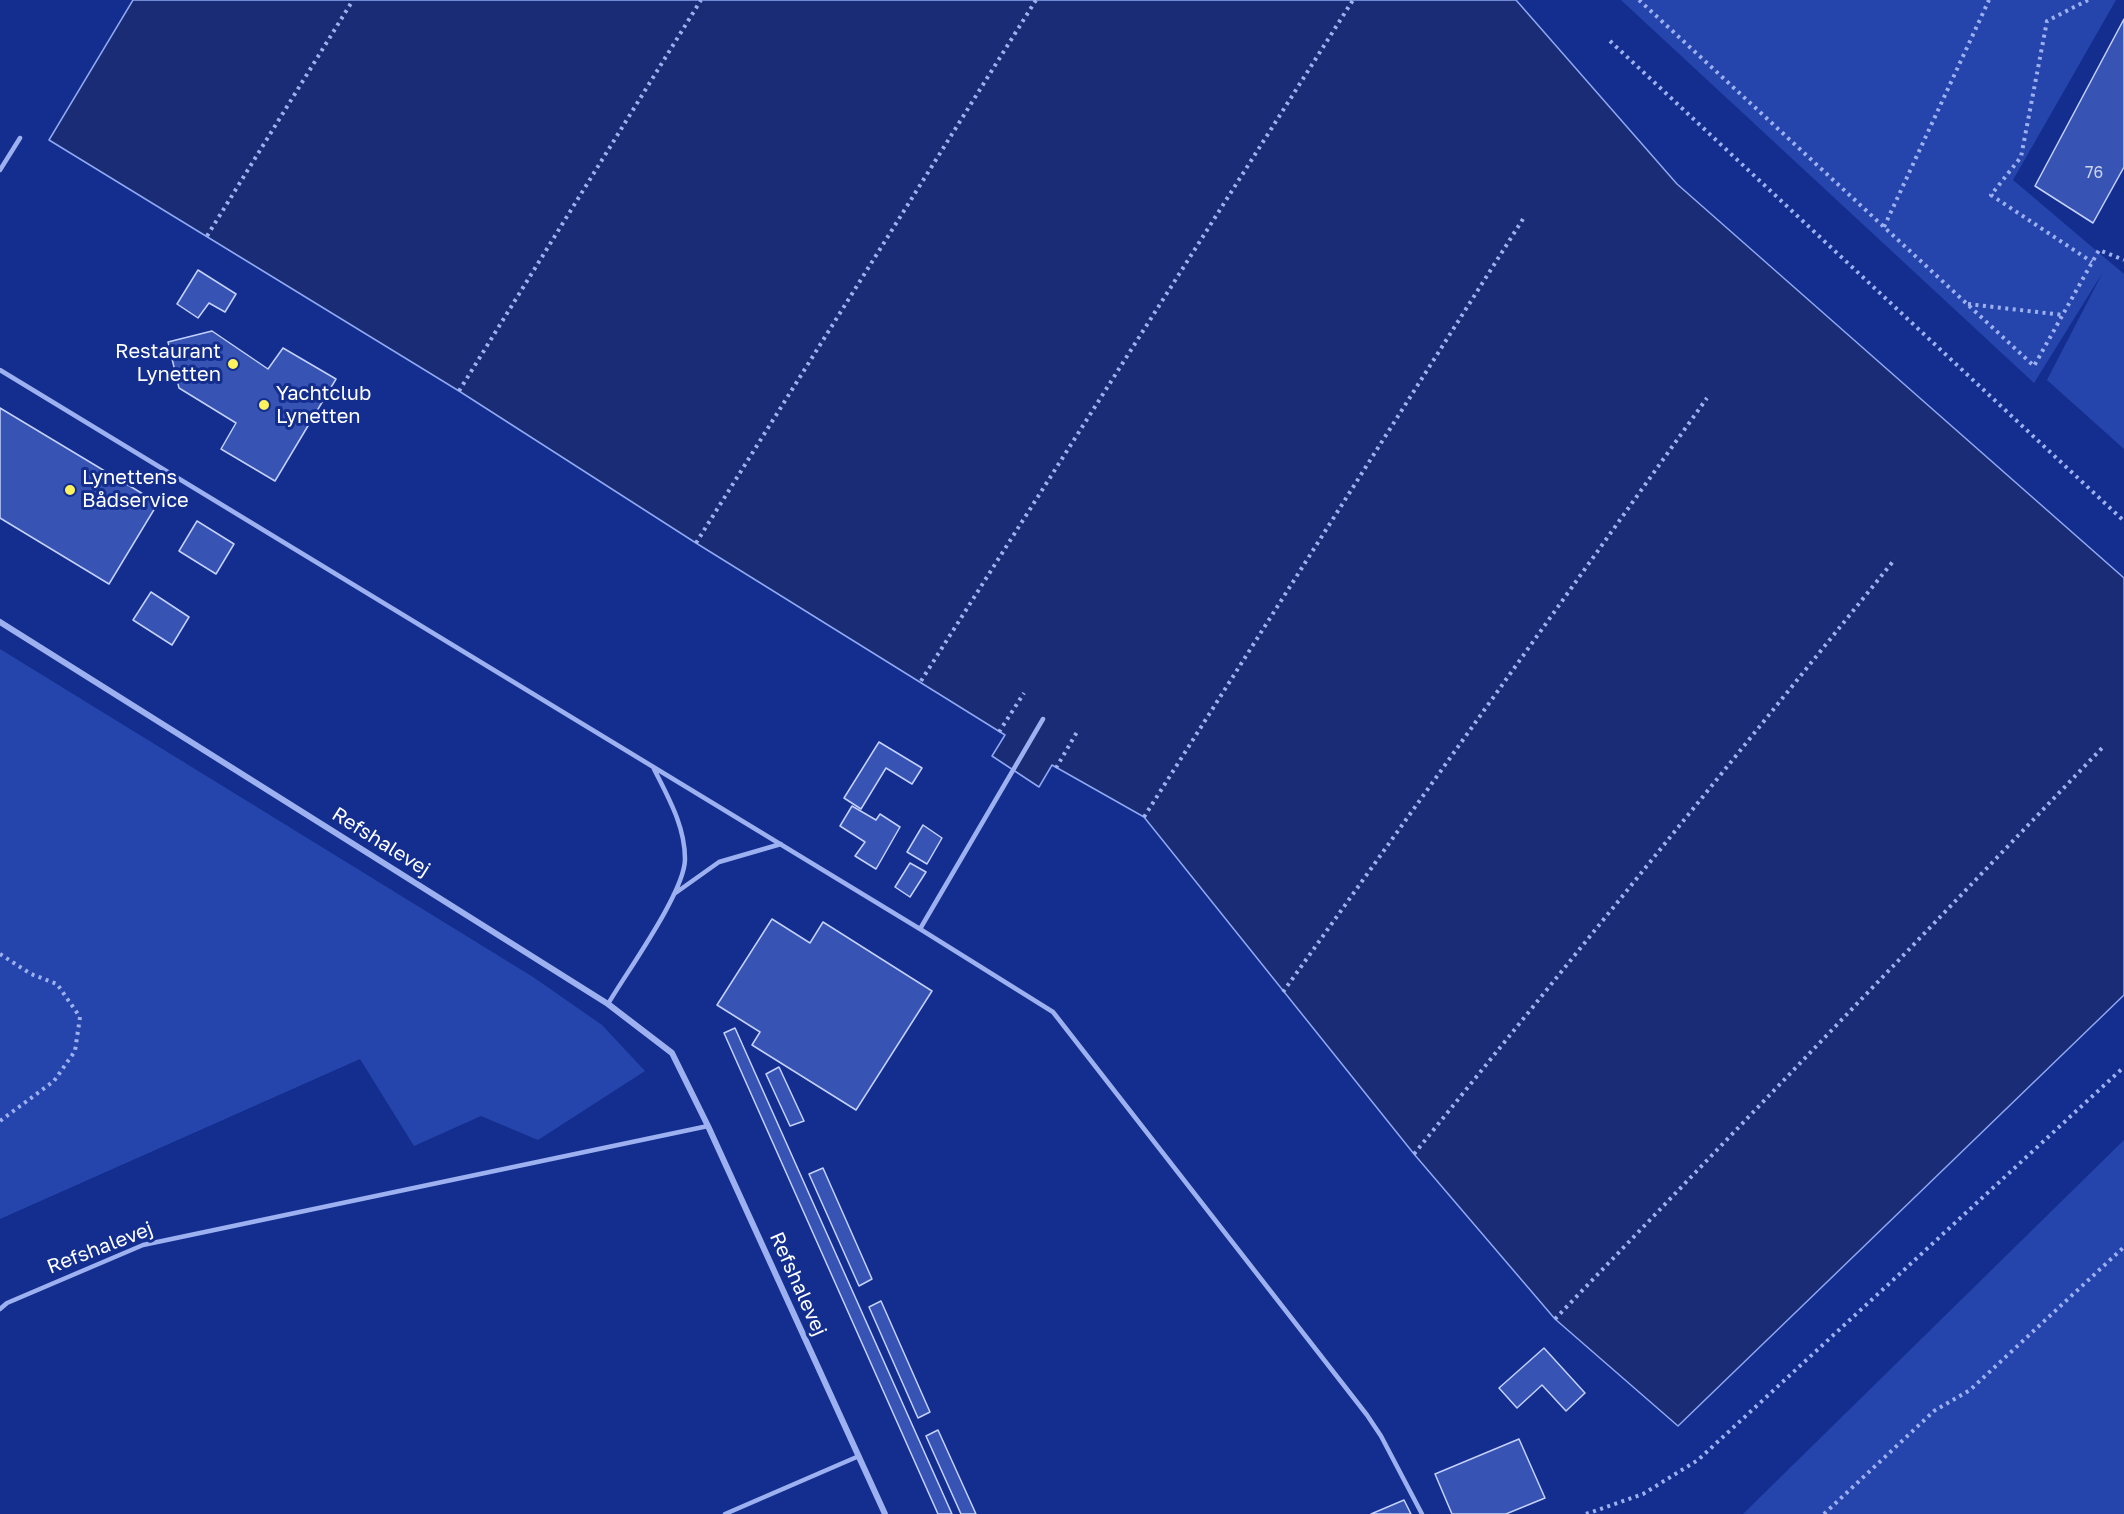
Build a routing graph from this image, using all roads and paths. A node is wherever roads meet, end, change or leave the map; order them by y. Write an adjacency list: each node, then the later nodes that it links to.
1 (353, 0): 13 (path)
2 (700, 0): 19 (path)
3 (1036, 0): 22 (path)
4 (1353, 0): 25 (path)
5 (1639, 0): 12 (path)
6 (1989, 0): 12 (path)
7 (2088, 0): 15 (path)
8 (1610, 41): 21 (path)
9 (20, 138): 10 (lane)
10 (0, 171)
11 (1523, 219): 33 (path)
12 (1884, 227): 16 (path)
13 (207, 236)
14 (2124, 260): 15 (path)
15 (2092, 262): 17 (path)
16 (1966, 304): 17 (path); 17 (path)
17 (2063, 315)
18 (0, 370): 31 (lane)
19 (459, 391)
20 (1707, 398): 38 (path)
21 (2124, 521)
22 (696, 543)
23 (1894, 559): 43 (path)
24 (0, 622): 39 (street, Refshalevej)
25 (921, 681)
26 (1024, 693): 28 (path)
27 (1043, 719): 36 (lane)
28 (999, 732)
29 (1077, 732): 32 (path)
30 (2102, 748): 46 (path)
31 (652, 766): 34 (lane); 35 (lane)
32 (1056, 768)
33 (1144, 817)
34 (781, 844): 35 (lane); 36 (lane)
35 (674, 894): 39 (lane)
36 (920, 929): 50 (lane)
37 (0, 954): 41 (path)
38 (1283, 992)
39 (608, 1004): 42 (street, Refshalevej)
40 (2124, 1067): 51 (path)
41 (0, 1121)
42 (708, 1126): 45 (lane, Refshalevej); 47 (street, Refshalevej)
43 (1414, 1154)
44 (2124, 1247): 52 (path)
45 (0, 1309)
46 (1555, 1319)
47 (859, 1456): 48 (lane); 49 (street, Refshalevej)
48 (725, 1514)
49 (885, 1514)
50 (1422, 1514)
51 (1586, 1514)
52 (1824, 1514)

